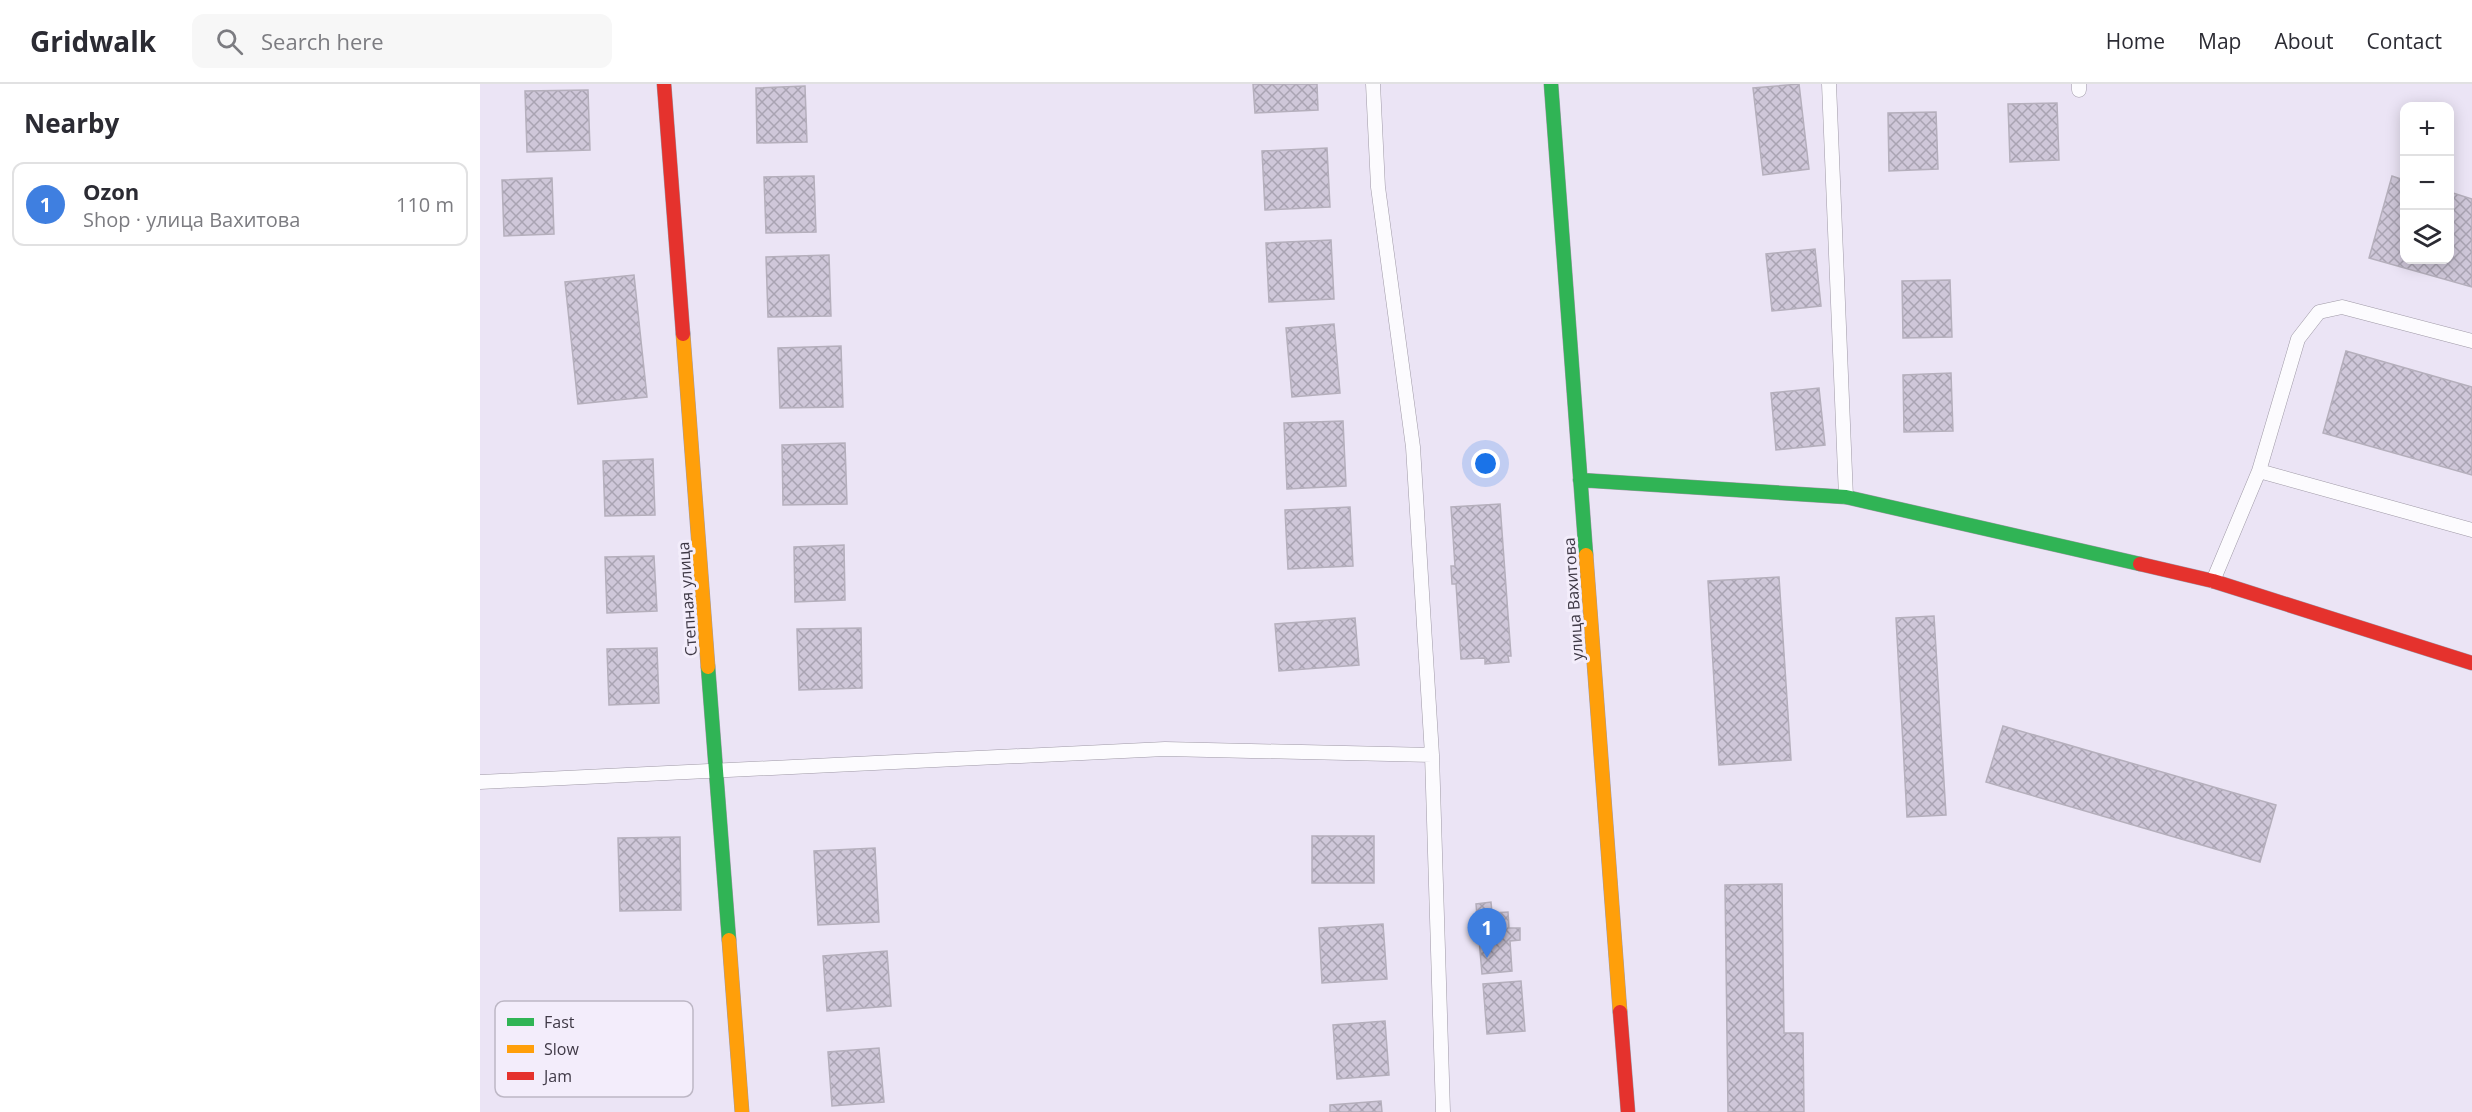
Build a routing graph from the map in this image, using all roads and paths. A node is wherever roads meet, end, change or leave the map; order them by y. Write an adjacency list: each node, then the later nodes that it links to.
1 (664, 84): 13 (street, Степная улица)
2 (1374, 84): 12 (lane)
3 (1551, 84): 7 (street, улица Вахитова)
4 (1829, 84): 8 (lane)
5 (2472, 341): 6 (lane)
6 (2259, 471): 9 (lane); 10 (lane)
7 (1580, 480): 8 (street); 17 (street, улица Вахитова)
8 (1846, 497): 10 (street)
9 (2472, 530)
10 (2213, 581): 11 (street)
11 (2472, 663)
12 (1432, 755): 13 (lane); 16 (lane)
13 (717, 771): 14 (lane); 15 (street, Степная улица)
14 (480, 782)
15 (742, 1112)
16 (1443, 1112)
17 (1628, 1112)

